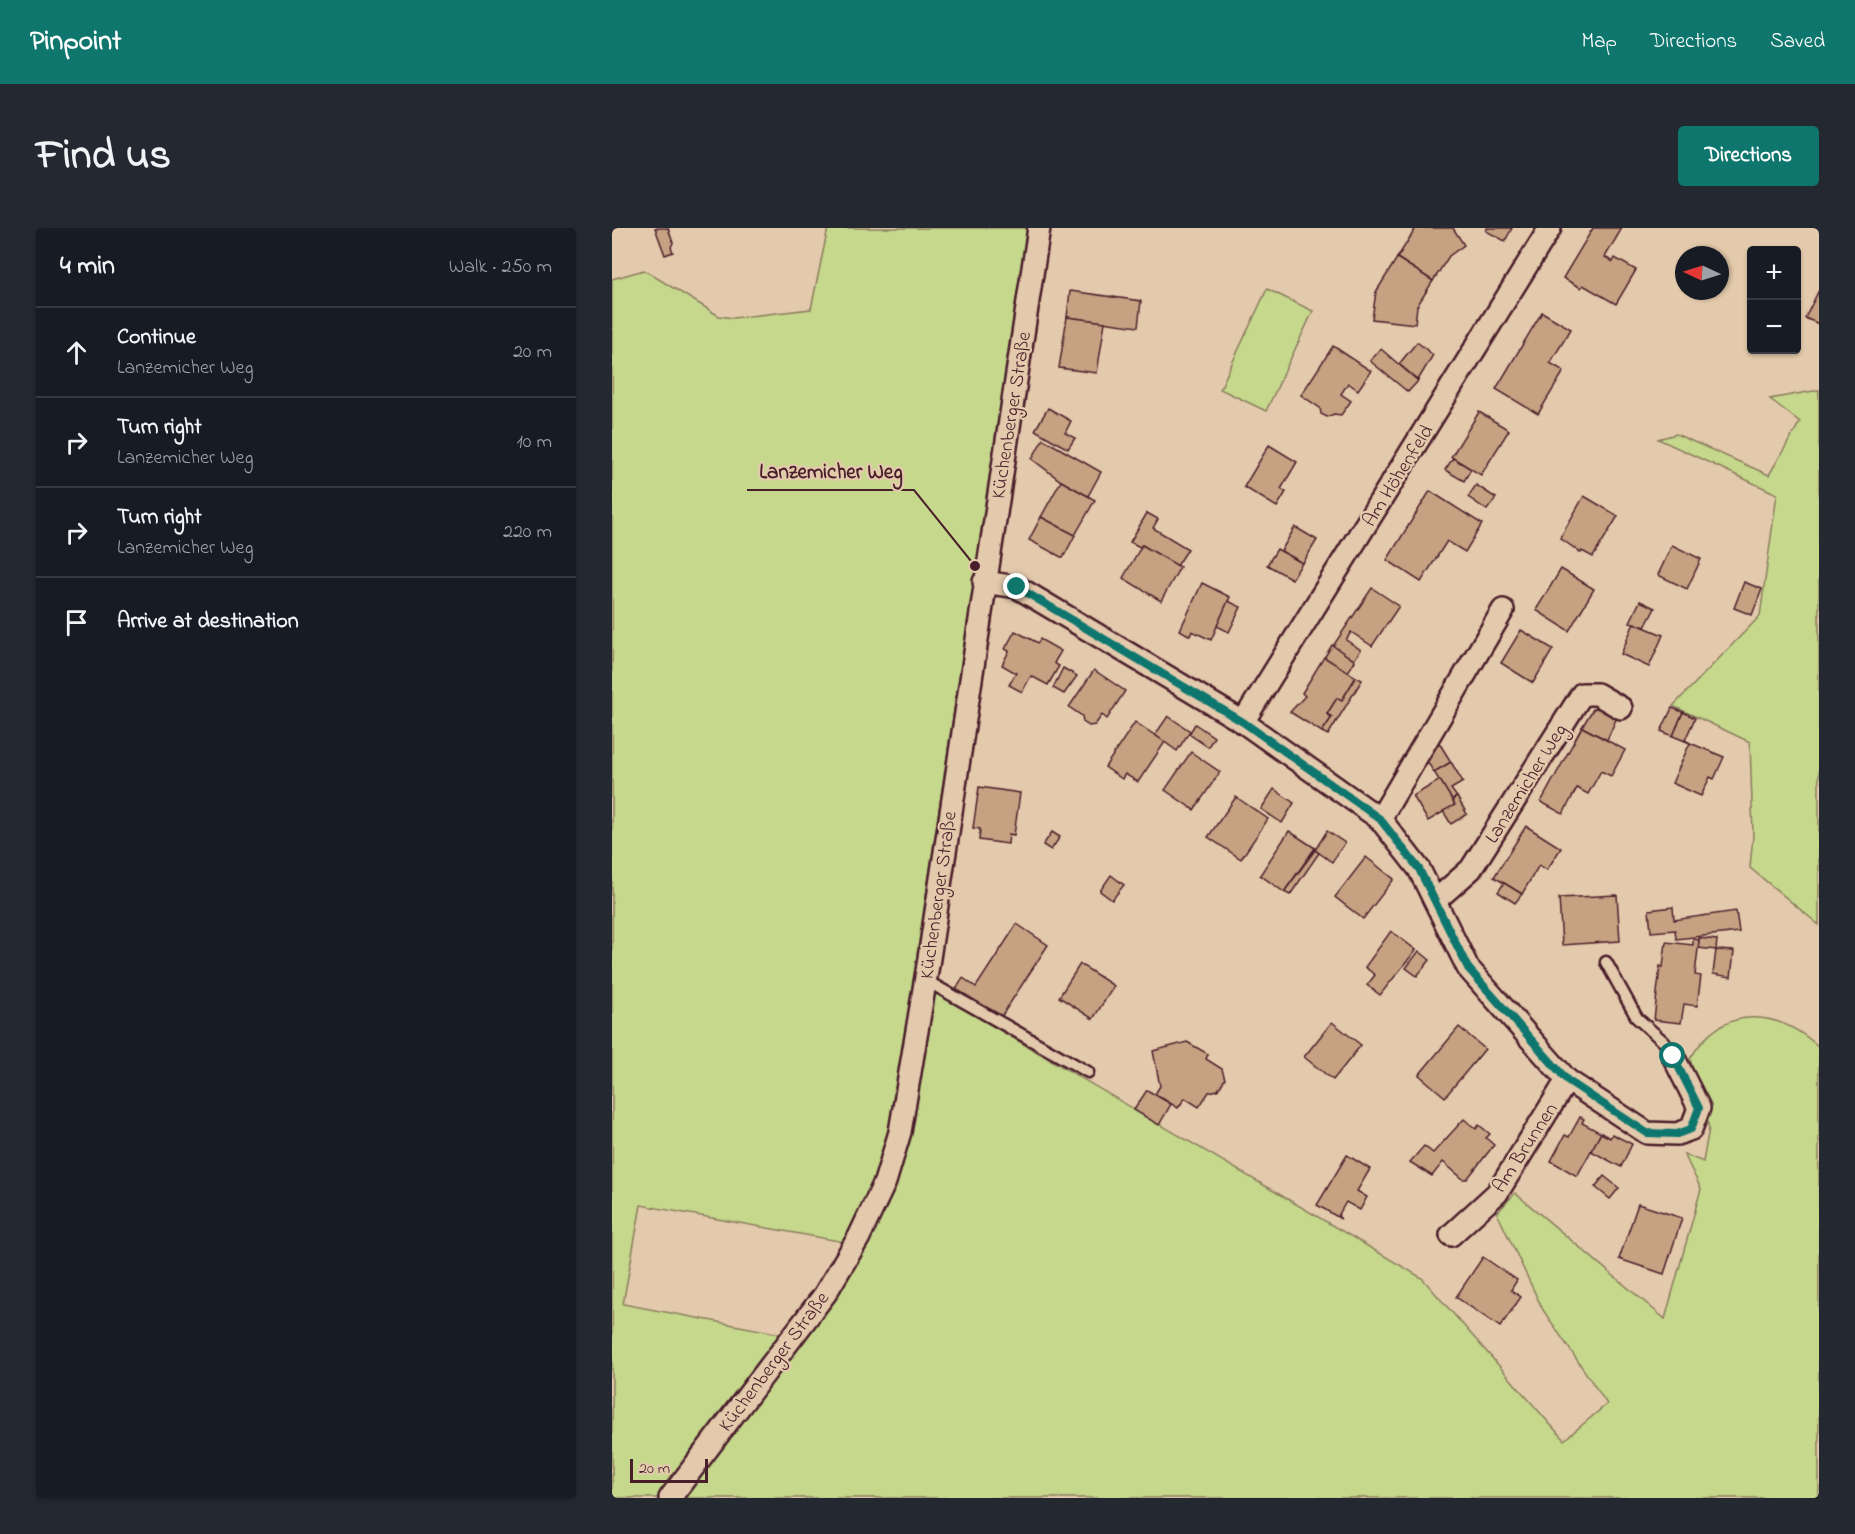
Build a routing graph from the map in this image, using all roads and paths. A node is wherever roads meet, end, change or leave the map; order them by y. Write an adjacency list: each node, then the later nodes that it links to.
1 (1039, 228): 3 (street, Küchenberger Straße)
2 (1550, 228): 6 (street, Am Höhenfeld)
3 (984, 582): 6 (street); 10 (street, Küchenberger Straße)
4 (1503, 610): 7 (street)
5 (1621, 708): 8 (street, Lanzemicher Weg)
6 (1243, 722): 7 (street)
7 (1380, 819): 8 (street)
8 (1436, 900): 13 (street)
9 (1606, 962): 11 (lane)
10 (925, 980): 12 (lane); 15 (street, Küchenberger Straße)
11 (1673, 1056): 13 (street)
12 (1088, 1072)
13 (1567, 1080): 14 (street, Am Brunnen)
14 (1451, 1235)
15 (670, 1498)

